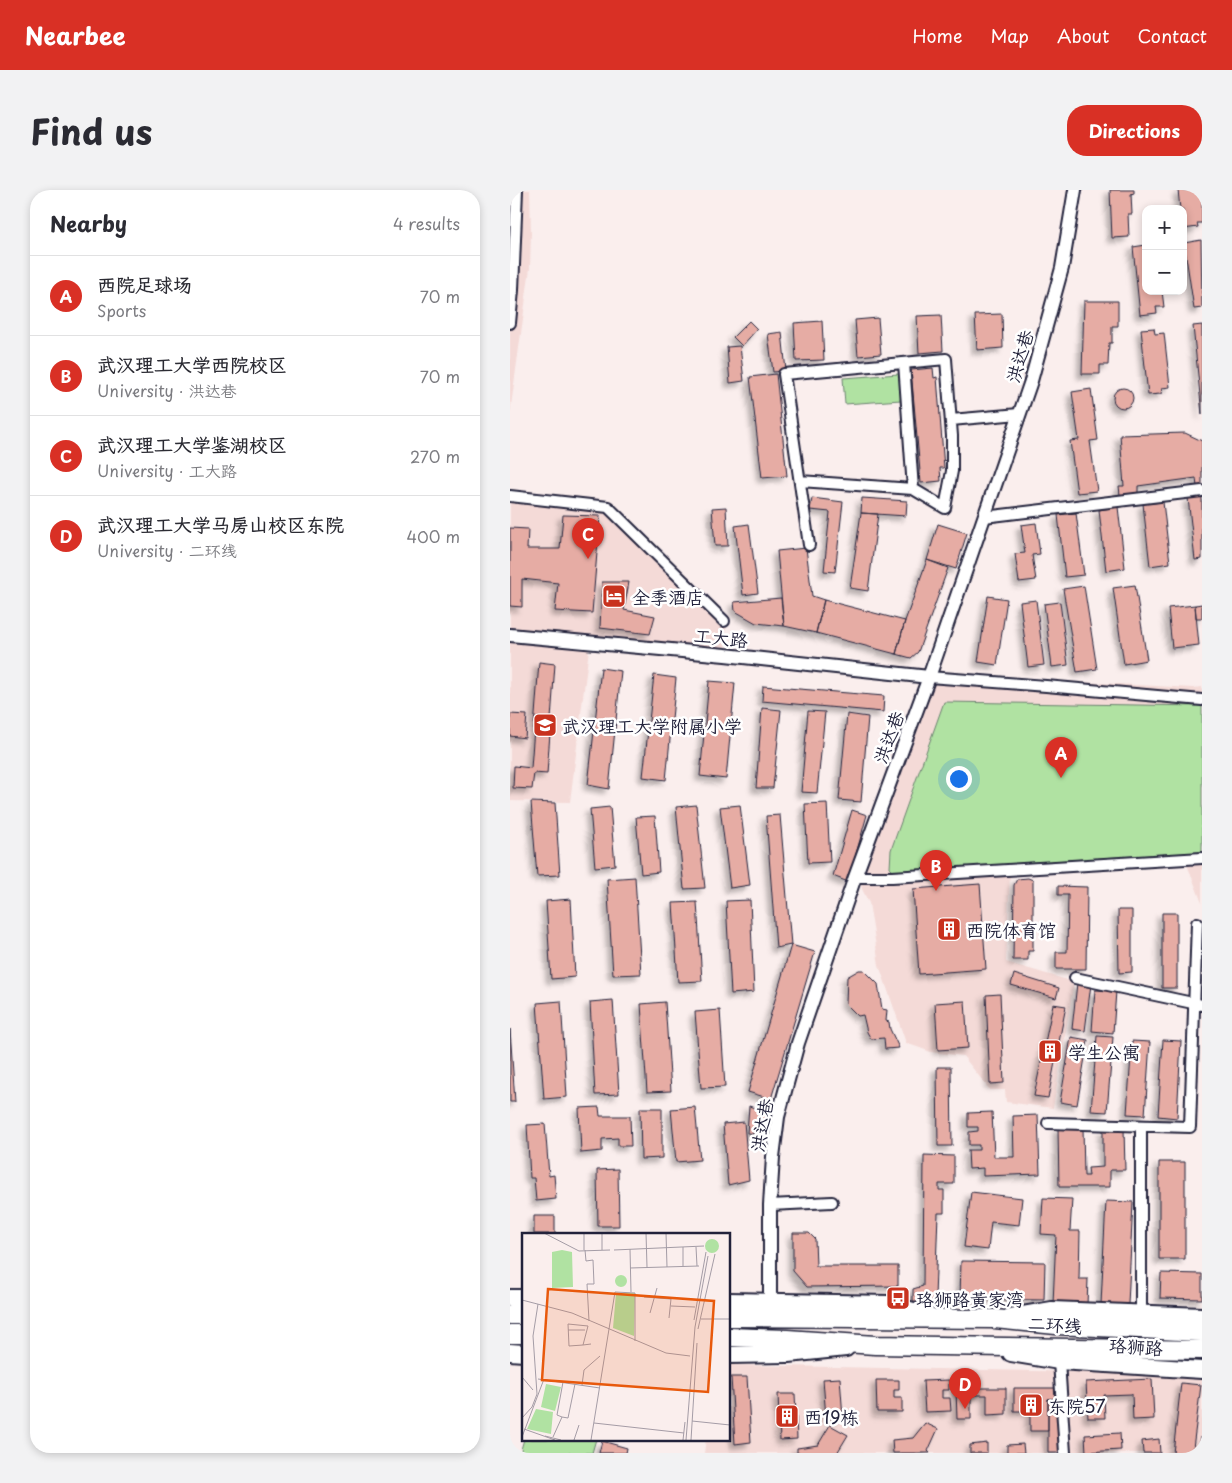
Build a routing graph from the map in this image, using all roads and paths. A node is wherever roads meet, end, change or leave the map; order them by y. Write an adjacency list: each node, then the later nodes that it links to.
1 (517, 190): 3 (street)
2 (1075, 190): 6 (street, 洪达巷)
3 (513, 207): 4 (street)
4 (510, 323)
5 (904, 363): 7 (street); 8 (street); 9 (street)
6 (1020, 414): 7 (street); 12 (street, 洪达巷)
7 (951, 420): 9 (street)
8 (800, 481): 9 (street); 13 (street)
9 (913, 489)
10 (1202, 491): 12 (street)
11 (510, 496): 14 (street)
12 (984, 517): 16 (street, 洪达巷)
13 (809, 546)
14 (724, 622)
15 (510, 635): 16 (street, 工大路)
16 (929, 677): 17 (street); 19 (street, 洪达巷)
17 (1202, 700)
18 (1202, 858): 19 (street)
19 (855, 877): 26 (street, 洪达巷)
20 (1197, 922): 22 (street)
21 (1075, 978): 22 (street)
22 (1198, 1004): 24 (street)
23 (1048, 1123): 24 (street)
24 (1142, 1126): 29 (street)
25 (832, 1202): 26 (street)
26 (770, 1205): 28 (street, 洪达巷)
27 (730, 1301): 28 (main road)
28 (770, 1302): 32 (main road)
29 (1141, 1313): 30 (main road, 珞狮路); 33 (main road, 珞狮路)
30 (1202, 1316)
31 (730, 1317): 32 (highway, 二环线)
32 (937, 1318): 33 (highway, 二环线)
33 (995, 1319): 34 (highway, 二环线)
34 (1202, 1332)
35 (730, 1337): 36 (highway, 二环线)
36 (875, 1345): 37 (highway, 二环线); 40 (main road)
37 (979, 1347): 38 (highway, 二环线); 42 (main road, 珞狮路)
38 (1140, 1349): 39 (highway, 二环线); 41 (highway)
39 (1202, 1350)
40 (730, 1355)
41 (1202, 1357)
42 (1059, 1361): 43 (main road, 珞狮路); 44 (street)
43 (1202, 1370)
44 (1065, 1453)

